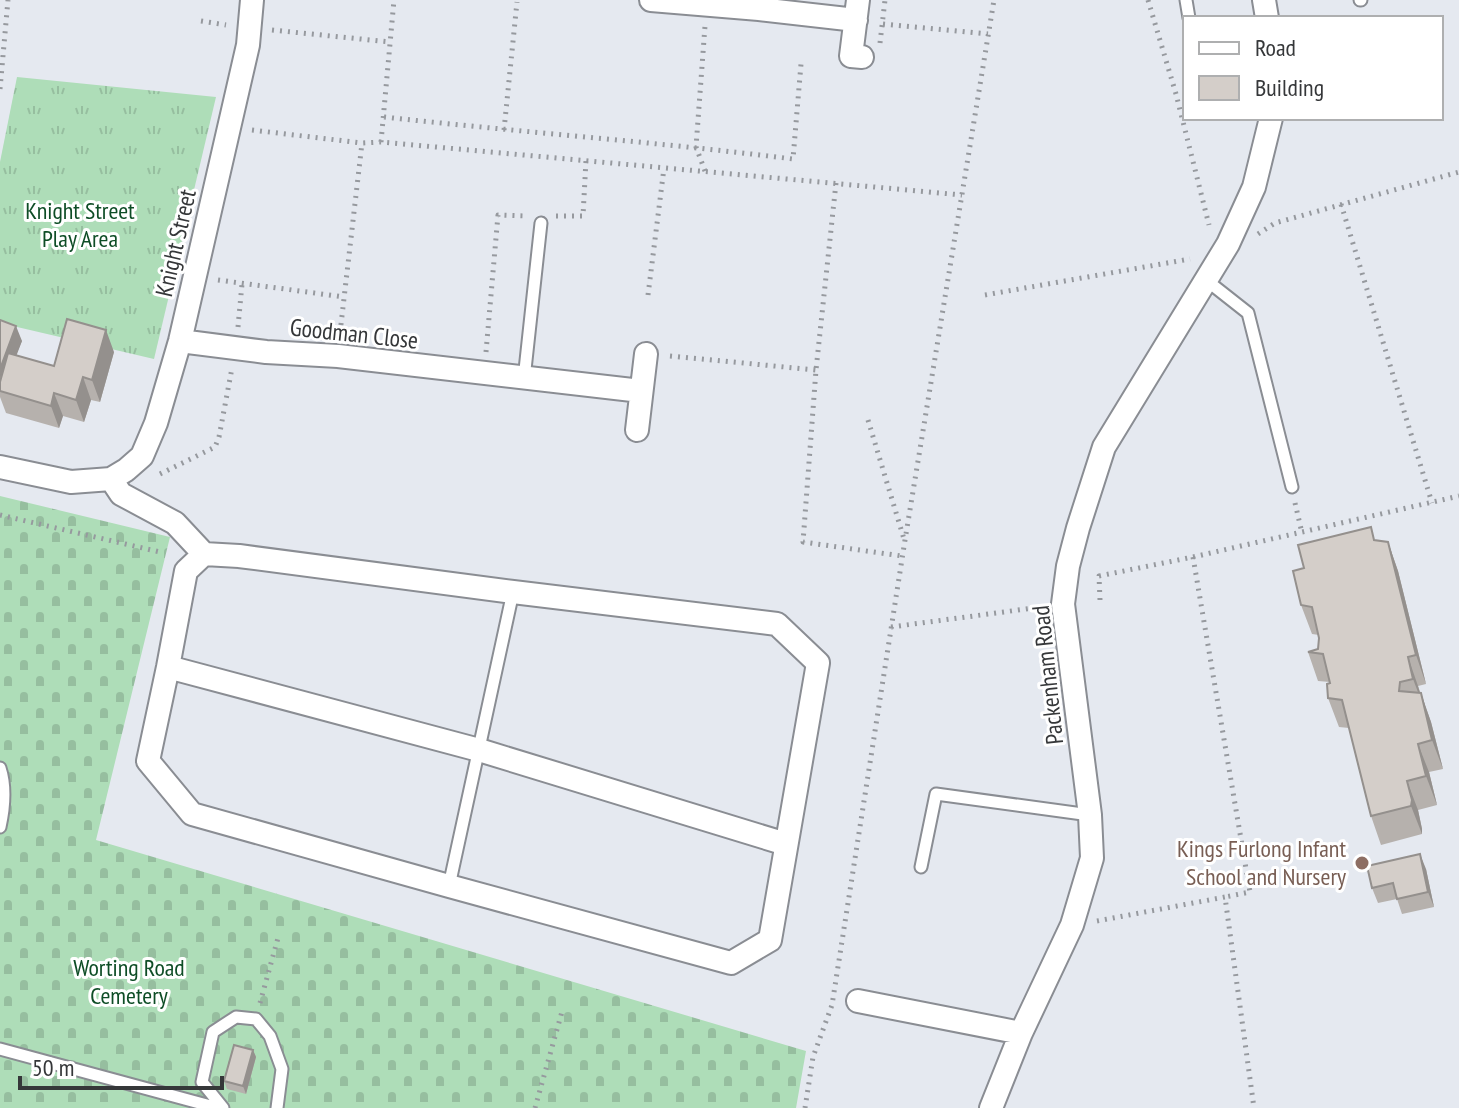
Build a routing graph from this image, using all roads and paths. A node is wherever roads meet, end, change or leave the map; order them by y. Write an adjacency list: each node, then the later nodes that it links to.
1 (8, 0): 18 (path)
2 (252, 0): 13 (street, Knight Street)
3 (394, 0): 15 (path)
4 (651, 0): 8 (street)
5 (994, 0): 14 (path)
6 (1148, 0): 20 (path)
7 (517, 2): 24 (path)
8 (707, 4): 9 (street); 27 (path)
9 (760, 4): 10 (street)
10 (857, 10): 16 (street)
11 (201, 21): 13 (path)
12 (883, 24): 14 (path)
13 (250, 28): 15 (path); 39 (street, Knight Street)
14 (988, 34): 33 (path)
15 (390, 42): 19 (path)
16 (862, 57)
17 (801, 64): 27 (path)
18 (0, 89)
19 (384, 117): 24 (path); 25 (path)
20 (1183, 117)
21 (1184, 120): 38 (path)
22 (1271, 120): 38 (street, Packenham Road)
23 (252, 130): 26 (path)
24 (504, 130): 27 (path)
25 (381, 142): 26 (path); 28 (path)
26 (362, 143): 44 (path)
27 (696, 147): 30 (path)
28 (586, 160): 29 (path); 36 (path)
29 (664, 168): 30 (path); 42 (path)
30 (705, 171): 32 (path)
31 (1459, 172): 34 (path)
32 (836, 183): 33 (path); 49 (path)
33 (962, 195): 62 (path)
34 (1341, 204): 38 (path); 59 (path)
35 (517, 216): 50 (path)
36 (583, 216)
37 (541, 223): 51 (lane)
38 (1220, 239): 40 (street, Packenham Road)
39 (194, 276): 41 (path); 45 (street, Knight Street)
40 (1204, 281): 43 (path); 57 (lane); 74 (street, Packenham Road)
41 (242, 284): 44 (path); 46 (path)
42 (648, 295)
43 (985, 295)
44 (344, 297): 48 (path)
45 (180, 341): 46 (street, Goodman Close); 56 (street, Knight Street)
46 (235, 348): 48 (street, Goodman Close); 56 (path)
47 (646, 354): 49 (path); 52 (street)
48 (338, 356): 50 (street, Goodman Close)
49 (816, 370): 65 (path)
50 (484, 374): 51 (street, Goodman Close)
51 (524, 379): 52 (street, Goodman Close)
52 (641, 391): 54 (street)
53 (868, 420): 62 (path)
54 (637, 430)
55 (0, 467): 56 (street)
56 (116, 486): 64 (street)
57 (1292, 487): 61 (path)
58 (1459, 496): 59 (path)
59 (1432, 503): 61 (path)
60 (0, 515): 63 (path)
61 (1302, 533): 66 (path)
62 (905, 540): 65 (path)
63 (160, 552)
64 (204, 554): 67 (street); 71 (street)
65 (902, 556): 70 (path)
66 (1193, 557): 68 (path); 79 (path)
67 (513, 592): 72 (lane); 76 (street)
68 (1100, 600)
69 (1049, 606): 70 (path)
70 (891, 627): 90 (path)
71 (168, 667): 72 (street); 78 (street)
72 (479, 750): 76 (street); 78 (lane)
73 (0, 768): 75 (lane)
74 (1090, 815): 77 (lane); 80 (street, Packenham Road)
75 (0, 827)
76 (786, 844): 78 (street)
77 (921, 867)
78 (449, 886)
79 (1225, 897): 80 (path); 92 (path)
80 (1072, 925): 85 (street, Packenham Road)
81 (278, 938): 84 (path)
82 (858, 1001): 85 (street)
83 (563, 1008): 89 (path)
84 (256, 1019): 87 (lane); 88 (lane)
85 (1021, 1033): 91 (street, Packenham Road)
86 (0, 1049): 87 (lane)
87 (220, 1108)
88 (277, 1108)
89 (535, 1108)
90 (805, 1108)
91 (991, 1108)
92 (1254, 1108)

